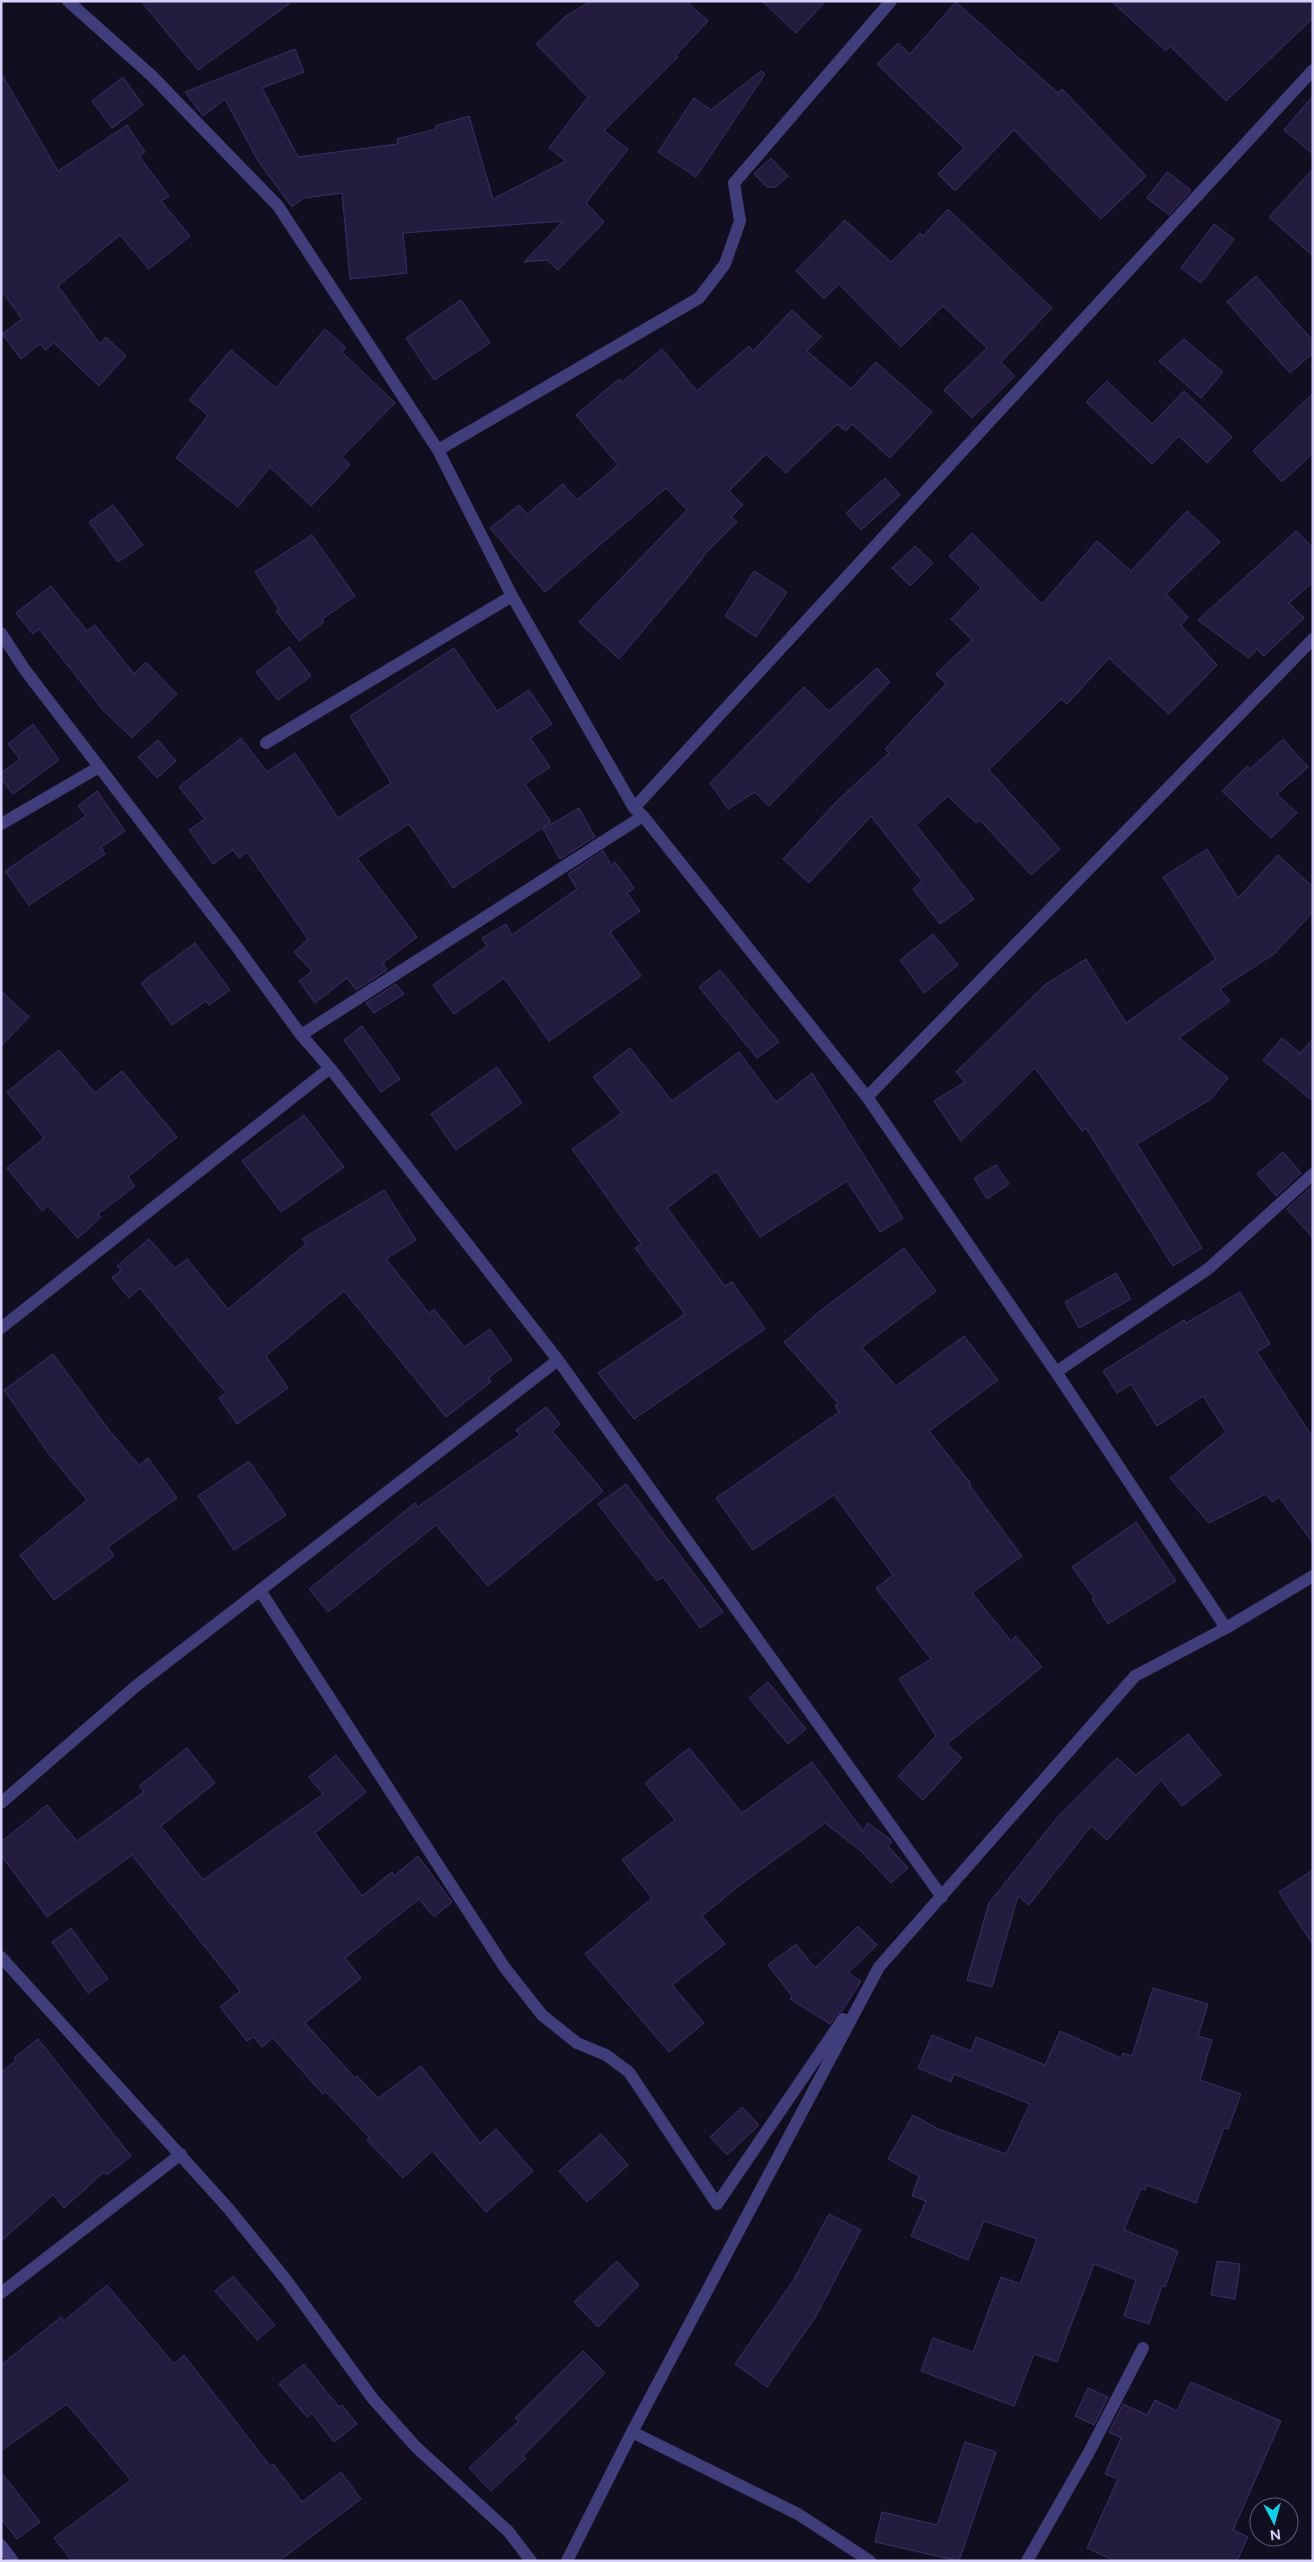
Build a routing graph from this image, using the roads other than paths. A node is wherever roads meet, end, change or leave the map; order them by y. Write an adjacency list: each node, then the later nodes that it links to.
1 (68, 1): 4 (street)
2 (891, 1): 4 (street)
3 (1313, 70): 10 (street)
4 (438, 450): 5 (street)
5 (512, 596): 8 (street); 10 (street)
6 (1, 632): 9 (street)
7 (1313, 639): 14 (street)
8 (266, 743)
9 (99, 767): 11 (street); 12 (street)
10 (639, 812): 12 (street); 14 (street)
11 (1, 824)
12 (301, 1035): 13 (street)
13 (330, 1068): 16 (street); 17 (street)
14 (867, 1097): 18 (street)
15 (1313, 1174): 18 (street)
16 (1, 1328)
17 (558, 1360): 20 (street); 23 (street)
18 (1056, 1372): 21 (street)
19 (1313, 1576): 21 (street)
20 (260, 1592): 22 (street); 25 (street)
21 (1226, 1628): 23 (street)
22 (1, 1803)
23 (942, 1897): 25 (street)
24 (1, 1957): 26 (street)
25 (878, 1967): 29 (street)
26 (181, 2154): 27 (street); 32 (street)
27 (1, 2293)
28 (1143, 2348): 35 (street)
29 (632, 2432): 33 (street); 34 (street)
30 (1, 2545): 31 (street)
31 (13, 2561)
32 (531, 2561)
33 (567, 2561)
34 (870, 2561)
35 (1027, 2561)

